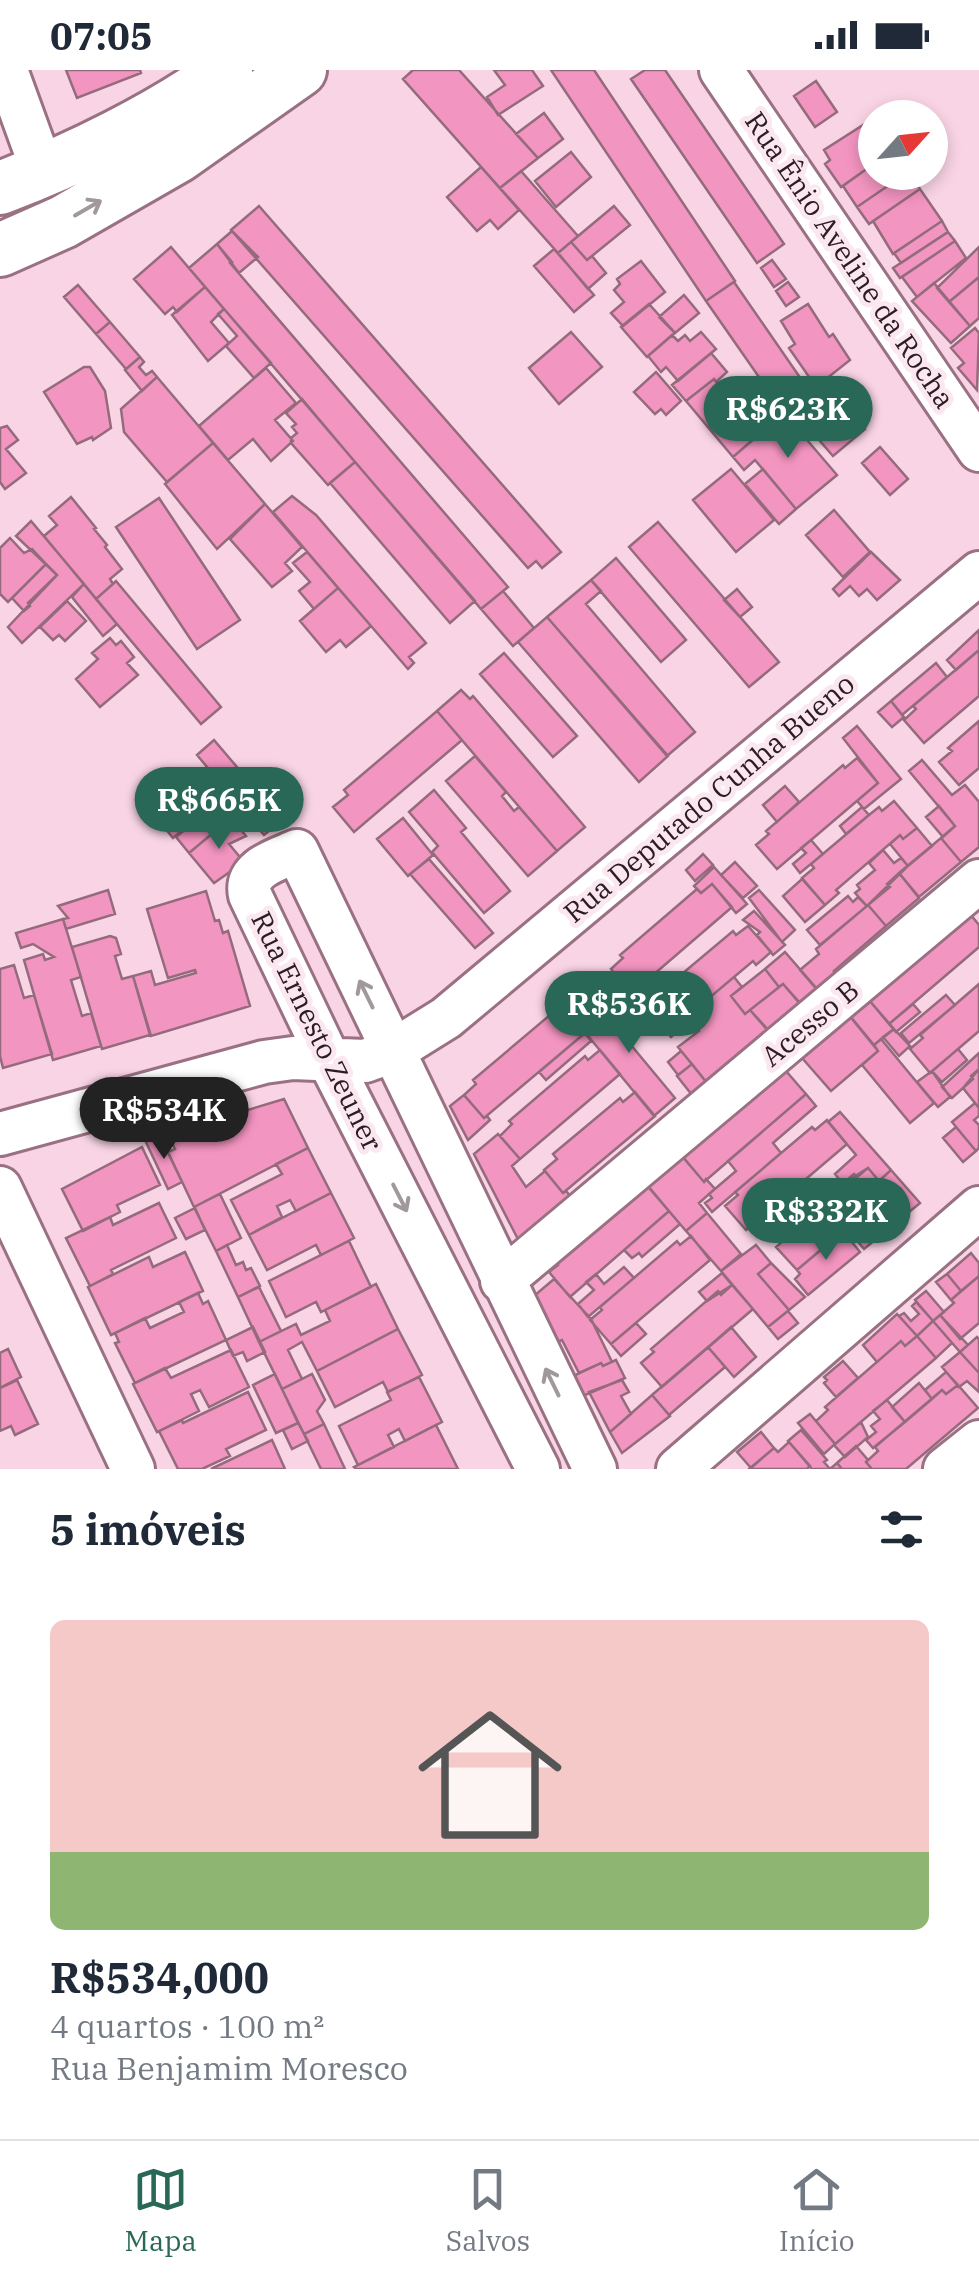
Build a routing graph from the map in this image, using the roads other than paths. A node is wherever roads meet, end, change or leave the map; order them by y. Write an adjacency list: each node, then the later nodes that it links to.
1 (6, 70): 5 (street)
2 (226, 70): 5 (main road)
3 (300, 70): 6 (main road, one-way to 3)
4 (722, 70): 7 (street, Rua Ênio Aveline da Rocha)
5 (21, 180)
6 (0, 250)
7 (979, 450)
8 (979, 572): 10 (street, Rua Deputado Cunha Bueno)
9 (979, 881): 15 (street, Acesso B)
10 (393, 1051): 11 (street, Rua Deputado Cunha Bueno); 11 (street, Rua Ernesto Zeuner, one-way to 11); 15 (street, Rua Ernesto Zeuner)
11 (330, 1060): 12 (street, Rua Deputado Cunha Bueno); 18 (street, Rua Ernesto Zeuner, one-way to 18)
12 (0, 1134)
13 (0, 1188): 17 (street)
14 (979, 1208): 20 (street)
15 (502, 1281): 19 (street, Rua Ernesto Zeuner, one-way to 15)
16 (979, 1442): 21 (street)
17 (133, 1469)
18 (538, 1469)
19 (596, 1469)
20 (678, 1469)
21 (945, 1469)

